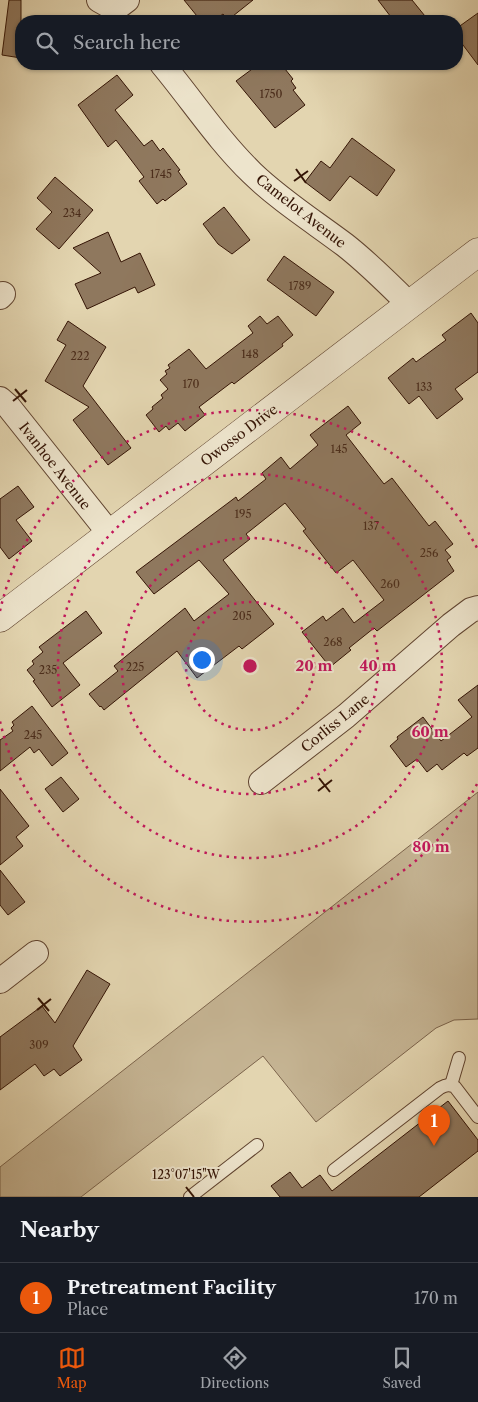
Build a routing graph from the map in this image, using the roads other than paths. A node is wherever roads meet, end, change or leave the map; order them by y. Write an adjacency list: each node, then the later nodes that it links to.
1 (167, 70): 3 (street, Camelot Avenue)
2 (478, 252): 3 (street, Owosso Drive)
3 (409, 304): 5 (street, Owosso Drive)
4 (0, 399): 5 (street, Ivanhoe Avenue)
5 (110, 534): 7 (street, Owosso Drive)
6 (478, 608): 8 (street, Corliss Lane)
7 (0, 618)
8 (261, 782)
9 (36, 954): 10 (street)
10 (0, 981)
11 (459, 1058): 12 (lane)
12 (451, 1085): 13 (lane); 15 (lane)
13 (478, 1117)
14 (256, 1145): 16 (lane)
15 (334, 1170)
16 (190, 1197)

